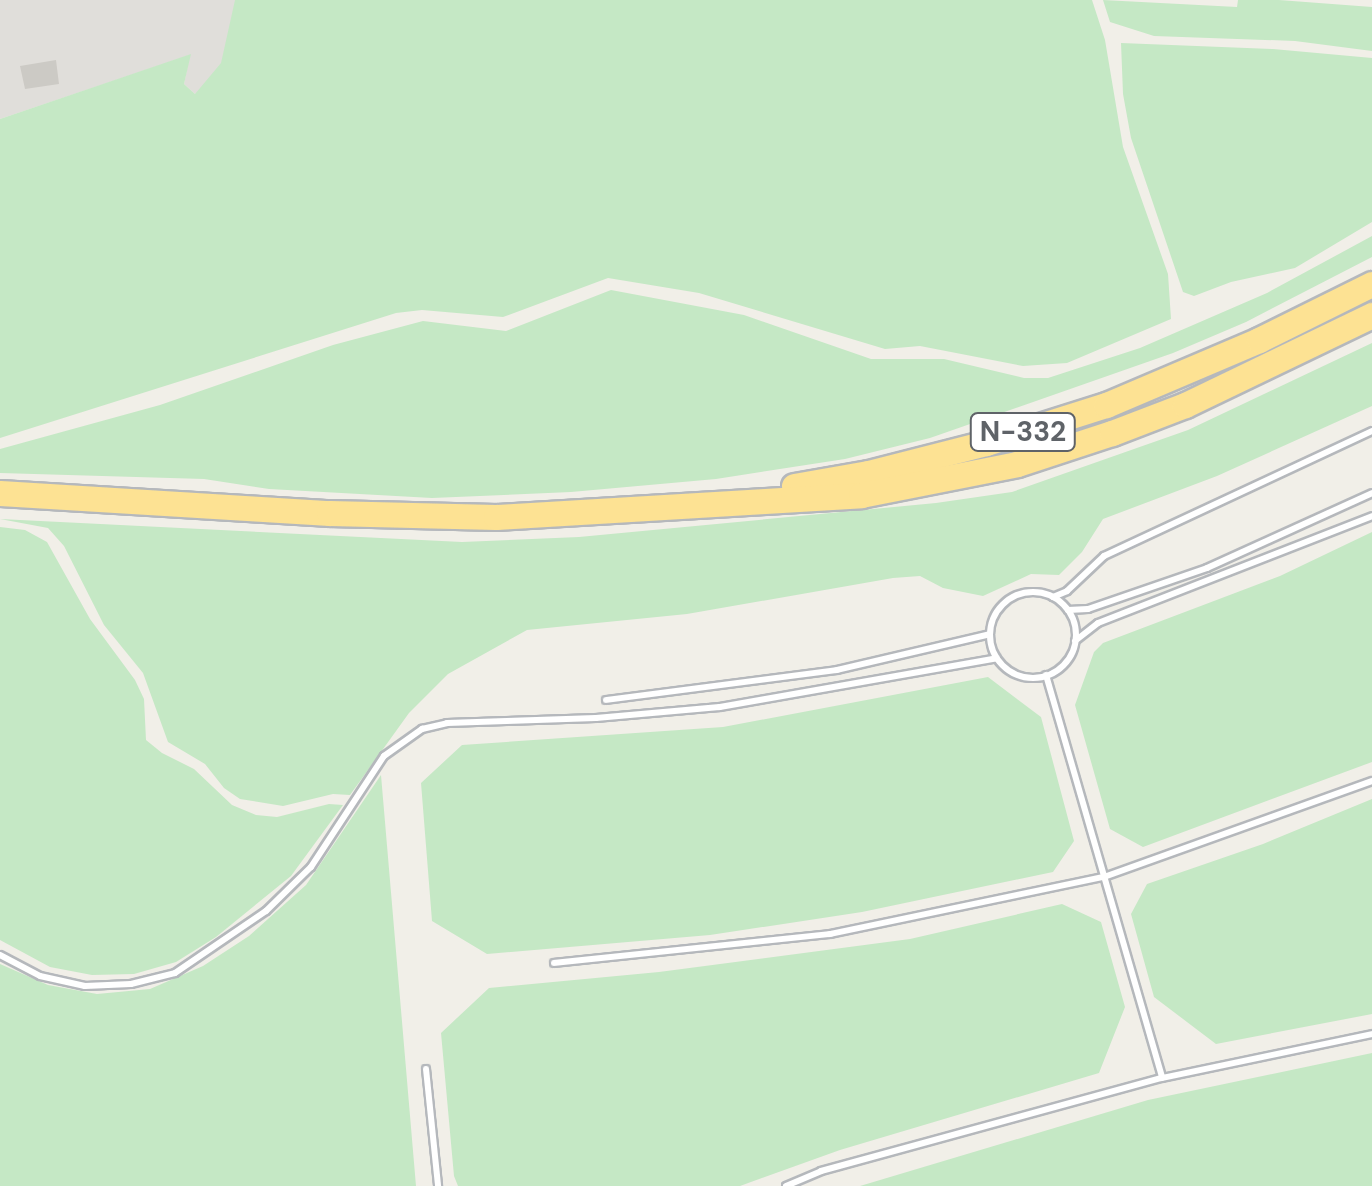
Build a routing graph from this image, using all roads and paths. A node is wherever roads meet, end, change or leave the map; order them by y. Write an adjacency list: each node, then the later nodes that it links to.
1 (1372, 268): 4 (highway)
2 (1372, 284): 4 (highway, N-332)
3 (1372, 315): 8 (highway, N-332)
4 (1224, 354): 8 (highway, N-332)
5 (1372, 431): 10 (lane)
6 (0, 492): 8 (highway, N-332)
7 (1372, 494): 11 (lane)
8 (651, 510)
9 (1372, 516): 13 (lane)
10 (1053, 597): 11 (lane); 12 (lane)
11 (1068, 610): 13 (lane)
12 (990, 634): 14 (lane); 16 (lane)
13 (1075, 641): 15 (lane)
14 (996, 658): 15 (lane); 19 (lane)
15 (1046, 675): 18 (lane)
16 (606, 700)
17 (1372, 781): 18 (lane)
18 (1104, 878): 20 (lane); 23 (lane)
19 (0, 954)
20 (554, 963)
21 (1372, 1034): 23 (lane)
22 (426, 1070): 24 (lane)
23 (1162, 1078): 25 (lane)
24 (438, 1186)
25 (786, 1186)

